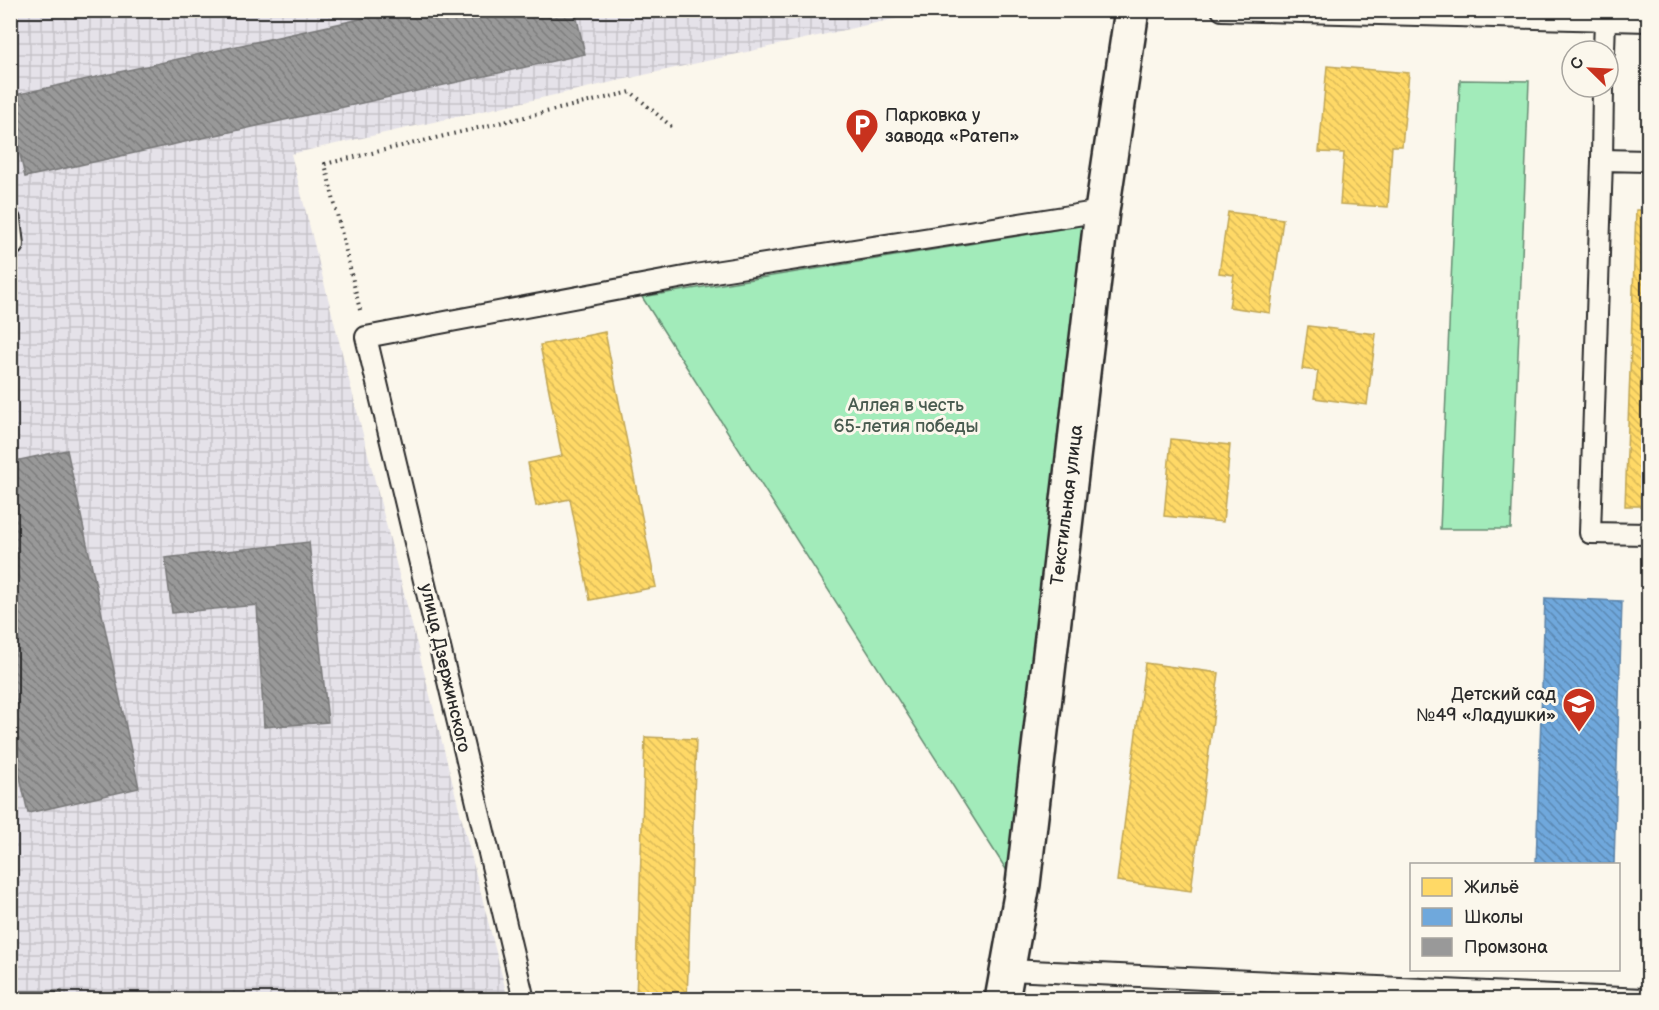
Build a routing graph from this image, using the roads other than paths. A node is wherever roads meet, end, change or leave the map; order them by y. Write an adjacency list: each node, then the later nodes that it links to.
1 (1132, 10): 9 (street, Текстильная улица)
2 (1222, 10): 3 (lane)
3 (1605, 20): 4 (lane); 5 (lane)
4 (1648, 21)
5 (1604, 39)
6 (1603, 99): 7 (lane)
7 (1602, 160): 8 (lane); 12 (lane)
8 (1648, 160)
9 (1102, 211): 13 (street, Текстильная улица); 14 (lane, улица Дзержинского)
10 (10, 220): 11 (lane)
11 (11, 246)
12 (1648, 534)
13 (1005, 985): 15 (lane)
14 (524, 999)
15 (1644, 999)

